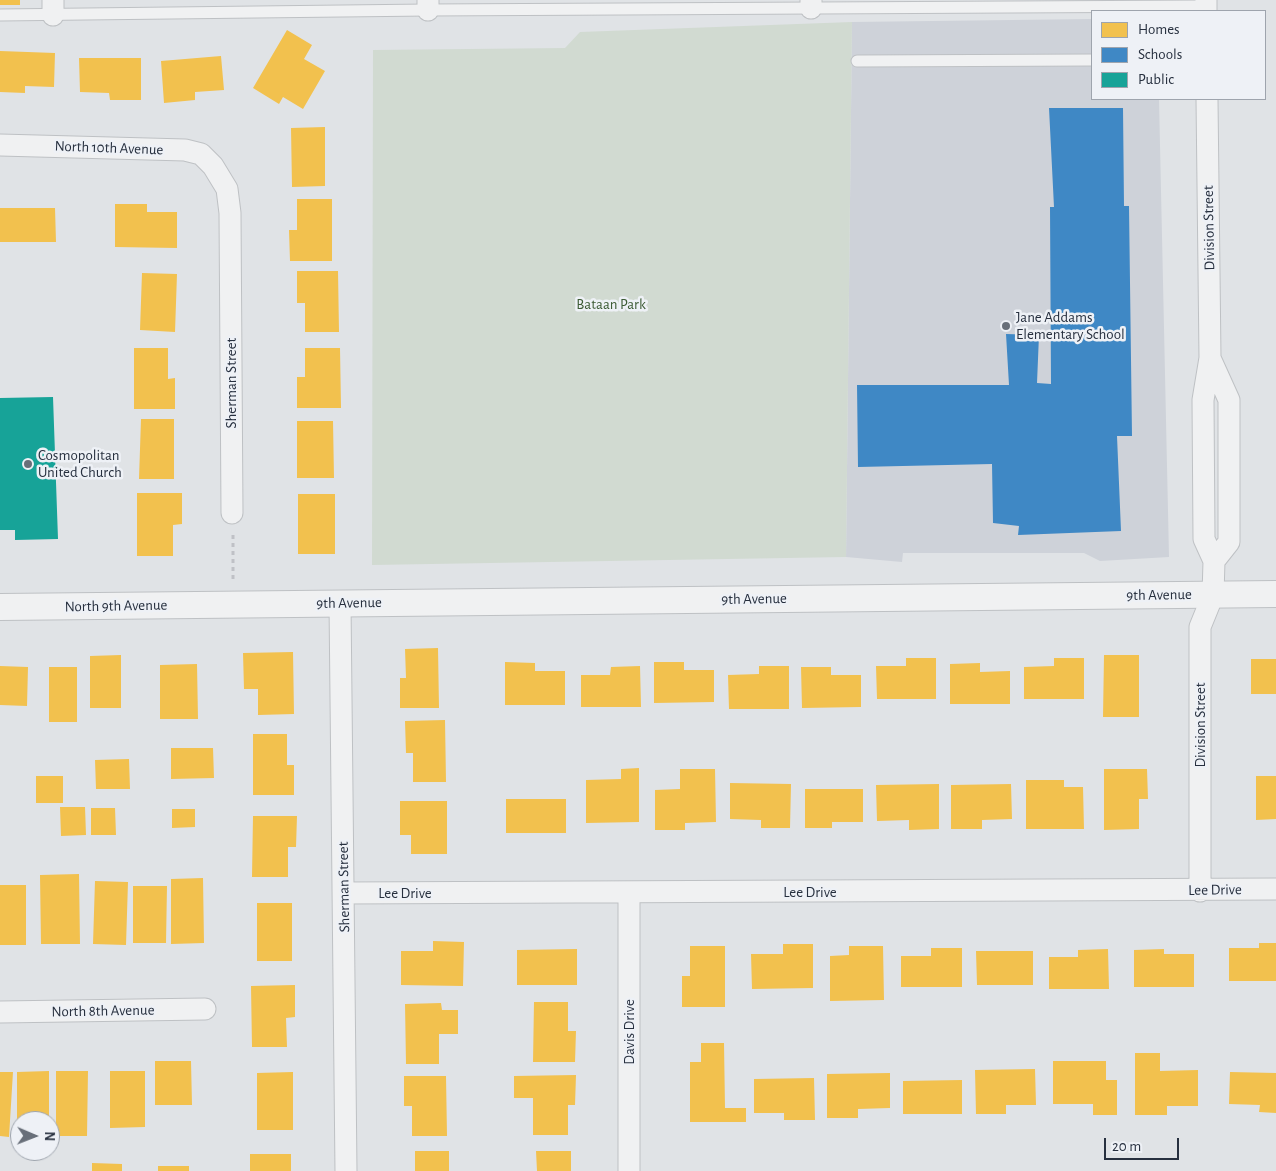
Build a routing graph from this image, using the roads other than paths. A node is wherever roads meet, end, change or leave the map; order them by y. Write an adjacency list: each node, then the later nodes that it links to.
1 (811, 4): 2 (lane); 3 (lane)
2 (428, 5): 4 (lane)
3 (1206, 6)
4 (53, 7): 5 (lane)
5 (0, 15)
6 (1091, 60): 7 (lane)
7 (857, 61)
8 (1208, 100): 13 (street, Division Street)
9 (0, 145): 10 (street, North 10th Avenue)
10 (213, 166): 11 (street, Sherman Street)
11 (232, 513)
12 (1276, 594): 13 (street, 9th Avenue)
13 (1213, 595): 15 (street, 9th Avenue); 18 (street, Division Street)
14 (233, 604): 15 (street, 9th Avenue); 16 (street, North 9th Avenue)
15 (340, 604): 20 (street, Sherman Street)
16 (0, 607)
17 (1276, 889): 18 (street, Lee Drive)
18 (1200, 890): 19 (street, Lee Drive)
19 (630, 892): 20 (street, Lee Drive); 24 (street, Davis Drive)
20 (344, 893): 23 (street, Sherman Street)
21 (205, 1009): 22 (street, North 8th Avenue)
22 (0, 1012)
23 (346, 1171)
24 (629, 1171)

